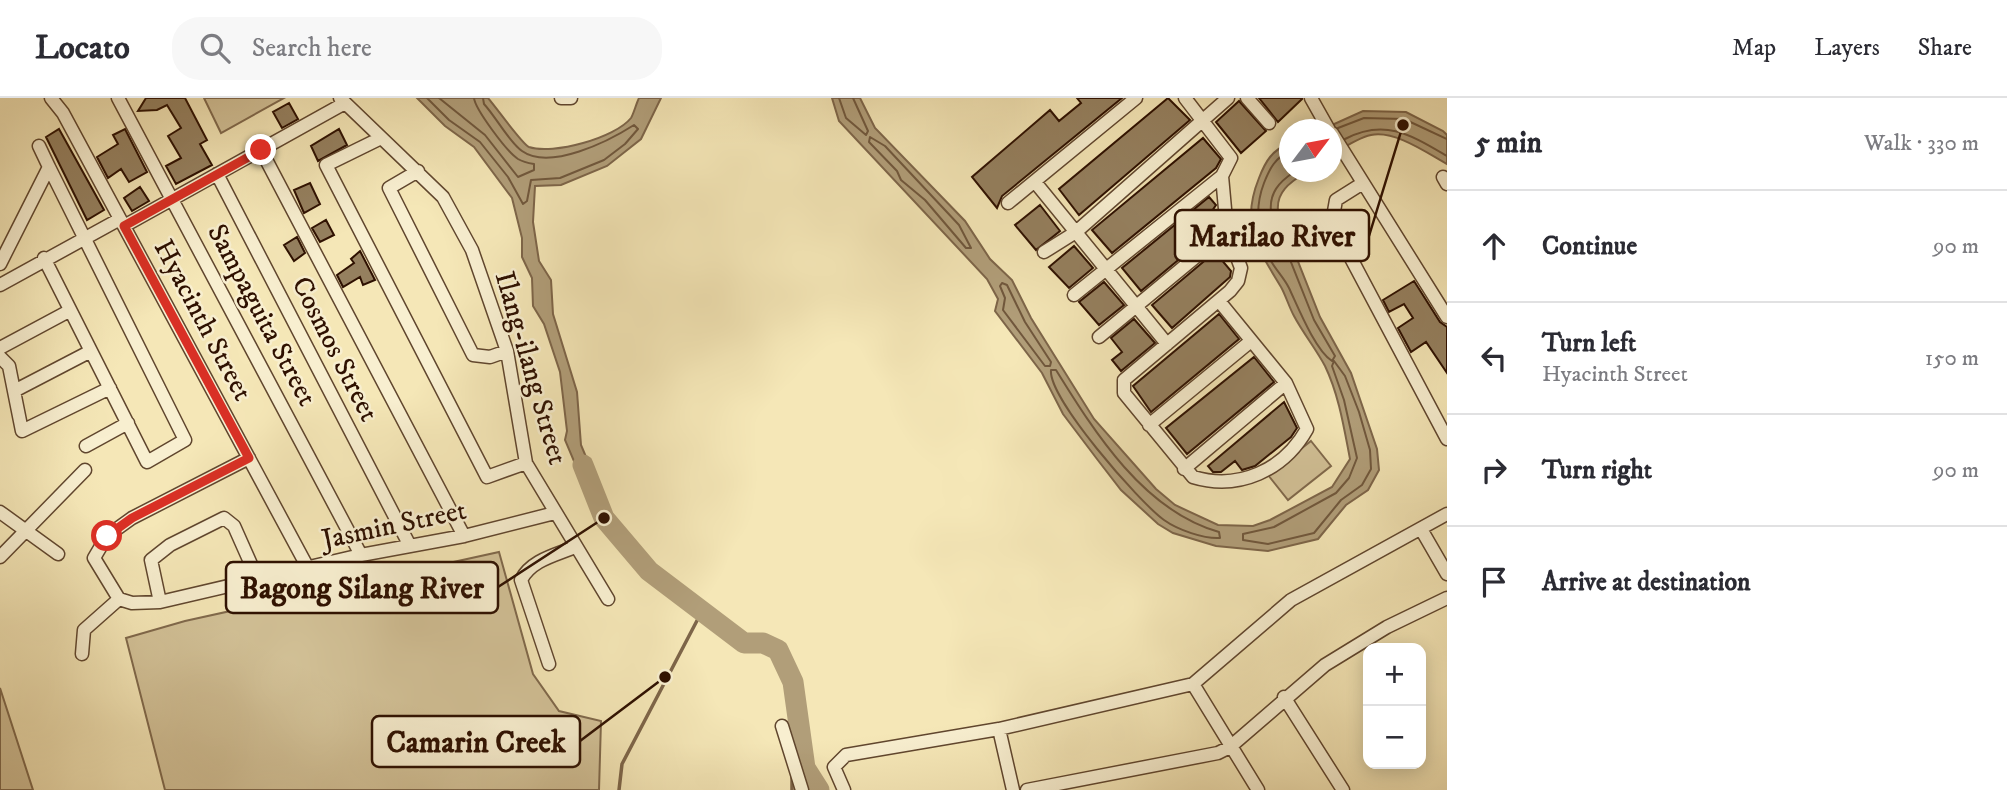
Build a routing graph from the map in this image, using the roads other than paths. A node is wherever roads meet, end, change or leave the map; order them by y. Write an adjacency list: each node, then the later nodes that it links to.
1 (51, 98): 26 (street, Hyacinth Street)
2 (118, 98): 24 (street, Sampaguita Street)
3 (561, 98): 4 (street)
4 (571, 98)
5 (1136, 98): 22 (street)
6 (1185, 98): 12 (street)
7 (1228, 98): 12 (street)
8 (1247, 98): 13 (street)
9 (342, 100): 14 (street, Ilang-ilang Street); 17 (street)
10 (1312, 101): 11 (street)
11 (1323, 119)
12 (1203, 120): 21 (street); 28 (street)
13 (1269, 123)
14 (381, 138): 19 (street, Ilang-ilang Street); 55 (street)
15 (39, 146): 18 (street)
16 (1342, 149): 23 (street)
17 (261, 150): 20 (street); 63 (street)
18 (49, 167): 29 (street); 32 (street)
19 (418, 171): 45 (street, Ilang-ilang Street); 45 (street)
20 (217, 174): 24 (street); 64 (street, Cosmos Street)
21 (1222, 176): 27 (street); 33 (street)
22 (1035, 182): 25 (street); 28 (street)
23 (1363, 183): 39 (street); 52 (street)
24 (174, 198): 26 (street); 67 (street, Sampaguita Street)
25 (1009, 203)
26 (122, 222): 29 (street); 54 (street, Hyacinth Street)
27 (1227, 231): 36 (street); 37 (street)
28 (1076, 232): 30 (street); 33 (street)
29 (83, 238): 31 (street); 50 (street)
30 (1044, 252)
31 (44, 258): 34 (street); 38 (street)
32 (0, 264)
33 (1105, 268): 35 (street); 37 (street)
34 (0, 285)
35 (1074, 295)
36 (1219, 301): 41 (street); 42 (street)
37 (1137, 307): 40 (street); 42 (street)
38 (69, 311): 43 (street); 44 (street)
39 (1447, 317)
40 (1100, 337)
41 (1251, 341): 47 (street); 51 (street)
42 (1167, 344): 51 (street)
43 (0, 348)
44 (90, 351): 48 (street); 49 (street)
45 (507, 351): 55 (street, Ilang-ilang Street)
46 (0, 357): 49 (street)
47 (1286, 383): 56 (street); 56 (street)
48 (110, 388): 49 (street); 50 (street)
49 (16, 390)
50 (128, 423): 53 (street)
51 (1149, 425): 56 (street)
52 (1447, 439)
53 (86, 446)
54 (249, 458): 69 (street, Hyacinth Street); 73 (street)
55 (526, 463): 59 (street, Ilang-ilang Street)
56 (1184, 469)
57 (85, 470): 62 (street)
58 (0, 512): 62 (street)
59 (555, 513): 63 (street, Jasmin Street); 65 (street, Ilang-ilang Street)
60 (1447, 514): 61 (street)
61 (1421, 529): 70 (street); 78 (street)
62 (26, 530): 66 (street); 68 (street)
63 (464, 536): 64 (street, Jasmin Street)
64 (410, 546): 67 (street, Jasmin Street)
65 (575, 547): 74 (street, Ilang-ilang Street); 77 (street)
66 (58, 554)
67 (361, 555): 69 (street, Jasmin Street)
68 (0, 557)
69 (308, 568): 71 (street, Jasmin Street)
70 (1447, 574)
71 (258, 580): 75 (street, Jasmin Street); 75 (street)
72 (1447, 598): 79 (street)
73 (119, 599): 75 (street, Jasmin Street); 76 (street)
74 (608, 599)
75 (160, 602)
76 (82, 654)
77 (550, 664)
78 (1193, 684): 81 (street); 82 (street)
79 (1284, 697): 82 (street); 88 (street)
80 (782, 726): 83 (street)
81 (999, 729): 84 (street); 85 (street)
82 (1230, 747): 86 (street); 87 (street)
83 (802, 790)
84 (844, 790)
85 (1013, 790)
86 (1027, 790)
87 (1258, 790)
88 (1343, 790)

